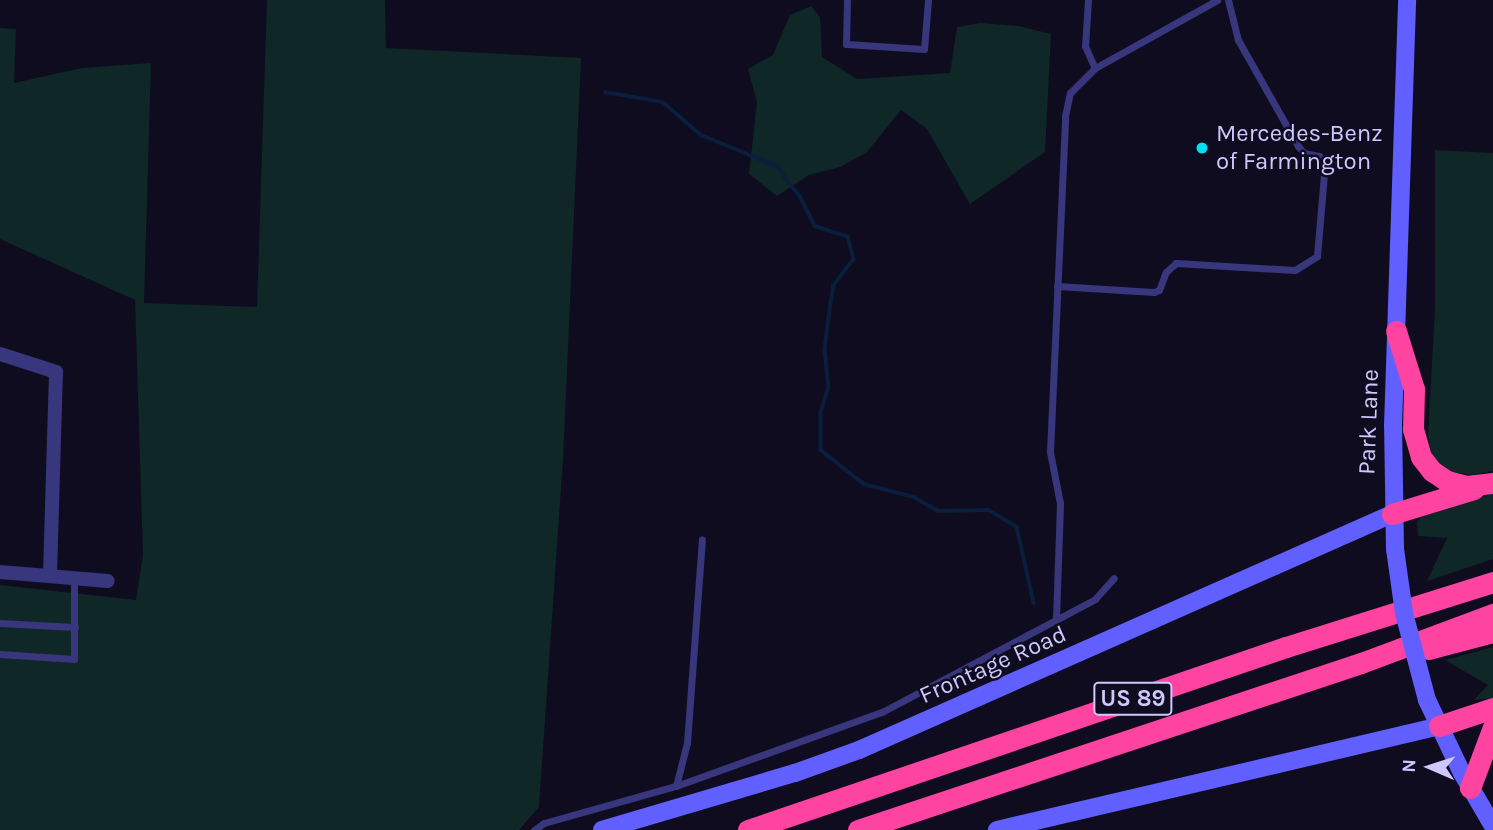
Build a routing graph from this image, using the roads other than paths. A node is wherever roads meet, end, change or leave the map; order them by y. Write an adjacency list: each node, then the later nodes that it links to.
1 (847, 0): 2 (lane)
2 (928, 0)
3 (1088, 0): 9 (lane)
4 (1197, 0): 8 (lane)
5 (1217, 0): 8 (lane)
6 (1228, 0): 10 (lane)
7 (1407, 0): 11 (main road, Park Lane)
8 (1197, 11): 9 (lane)
9 (1094, 68): 10 (lane)
10 (1057, 286): 25 (lane)
11 (1396, 331): 13 (highway); 14 (main road, Park Lane)
12 (0, 354): 17 (street)
13 (1493, 483): 14 (highway)
14 (1392, 514): 32 (main road, Park Lane, bridge); 39 (main road, Frontage Road)
15 (702, 540): 34 (lane)
16 (0, 572): 17 (street)
17 (50, 576): 19 (street)
18 (1493, 577): 23 (highway, US 89)
19 (74, 578): 21 (street); 27 (lane)
20 (1114, 578): 25 (lane)
21 (108, 581)
22 (1493, 582): 23 (highway)
23 (1462, 590): 36 (highway, US 89)
24 (1493, 614): 30 (highway)
25 (1055, 620): 34 (lane)
26 (0, 623): 27 (lane)
27 (75, 627): 29 (lane)
28 (1493, 632): 30 (highway, US 89)
29 (0, 654)
30 (1361, 663): 42 (highway, US 89)
31 (1493, 708): 32 (highway)
32 (1439, 726): 35 (main road, Park Lane); 43 (main road)
33 (1493, 727): 35 (highway)
34 (676, 786): 38 (lane)
35 (1470, 788): 37 (main road, Park Lane)
36 (804, 811): 40 (highway); 41 (highway, US 89)
37 (1493, 826)
38 (534, 830)
39 (602, 830)
40 (732, 830)
41 (748, 830)
42 (858, 830)
43 (997, 830)

